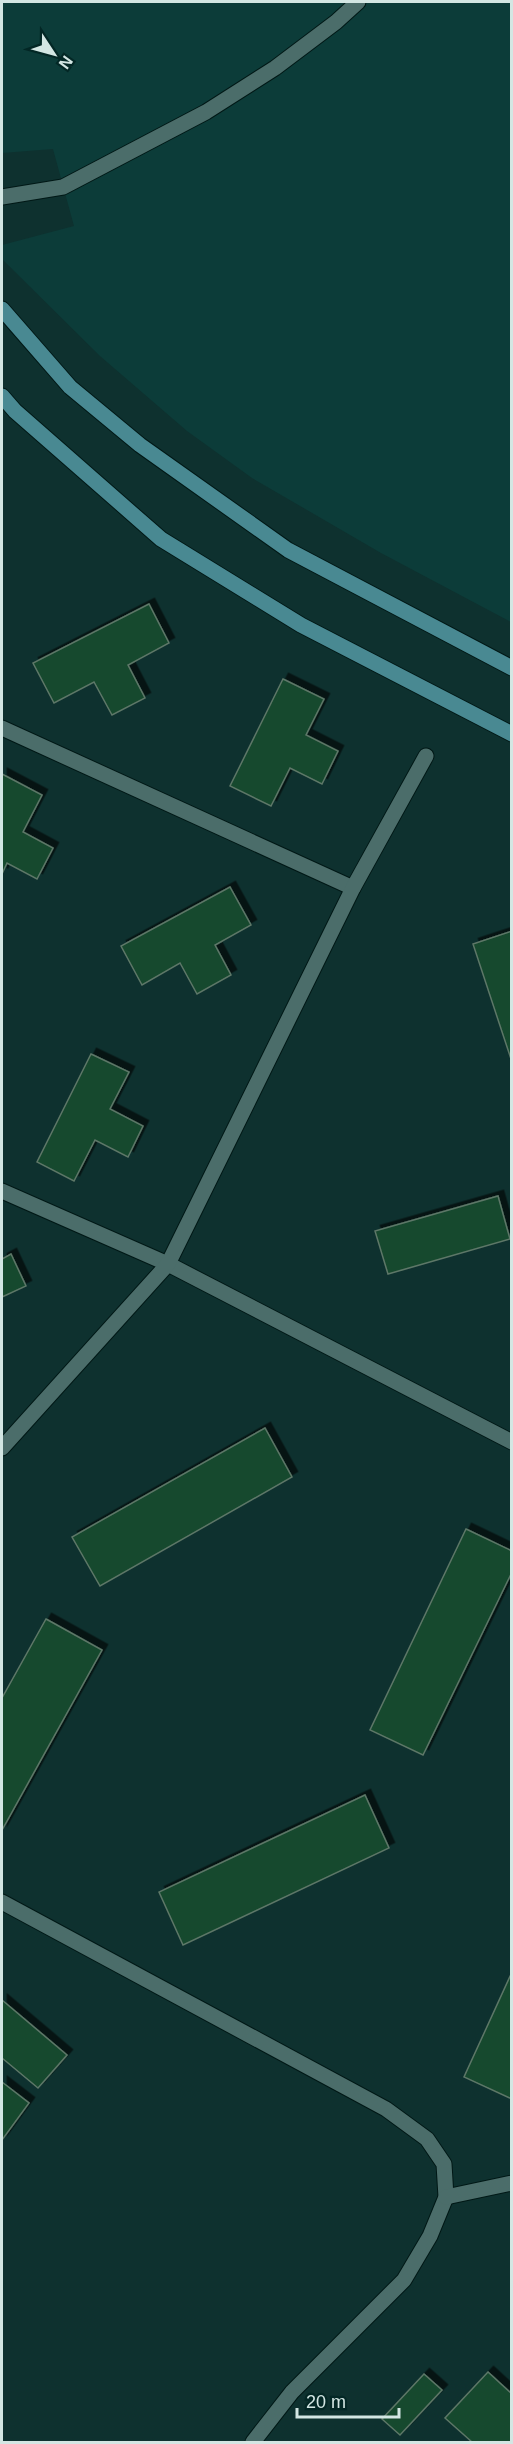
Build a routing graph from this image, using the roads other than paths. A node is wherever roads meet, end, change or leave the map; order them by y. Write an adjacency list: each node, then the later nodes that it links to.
1 (358, 2): 2 (street)
2 (2, 197)
3 (2, 309): 5 (main road)
4 (2, 396): 7 (main road)
5 (512, 668)
6 (2, 728): 9 (street)
7 (512, 734)
8 (426, 756): 9 (street)
9 (353, 888): 11 (street)
10 (2, 1191): 11 (street)
11 (168, 1264): 12 (street); 13 (street)
12 (512, 1443)
13 (2, 1448)
14 (2, 1902): 16 (street)
15 (512, 2182): 16 (street)
16 (446, 2197): 17 (street)
17 (253, 2442)

